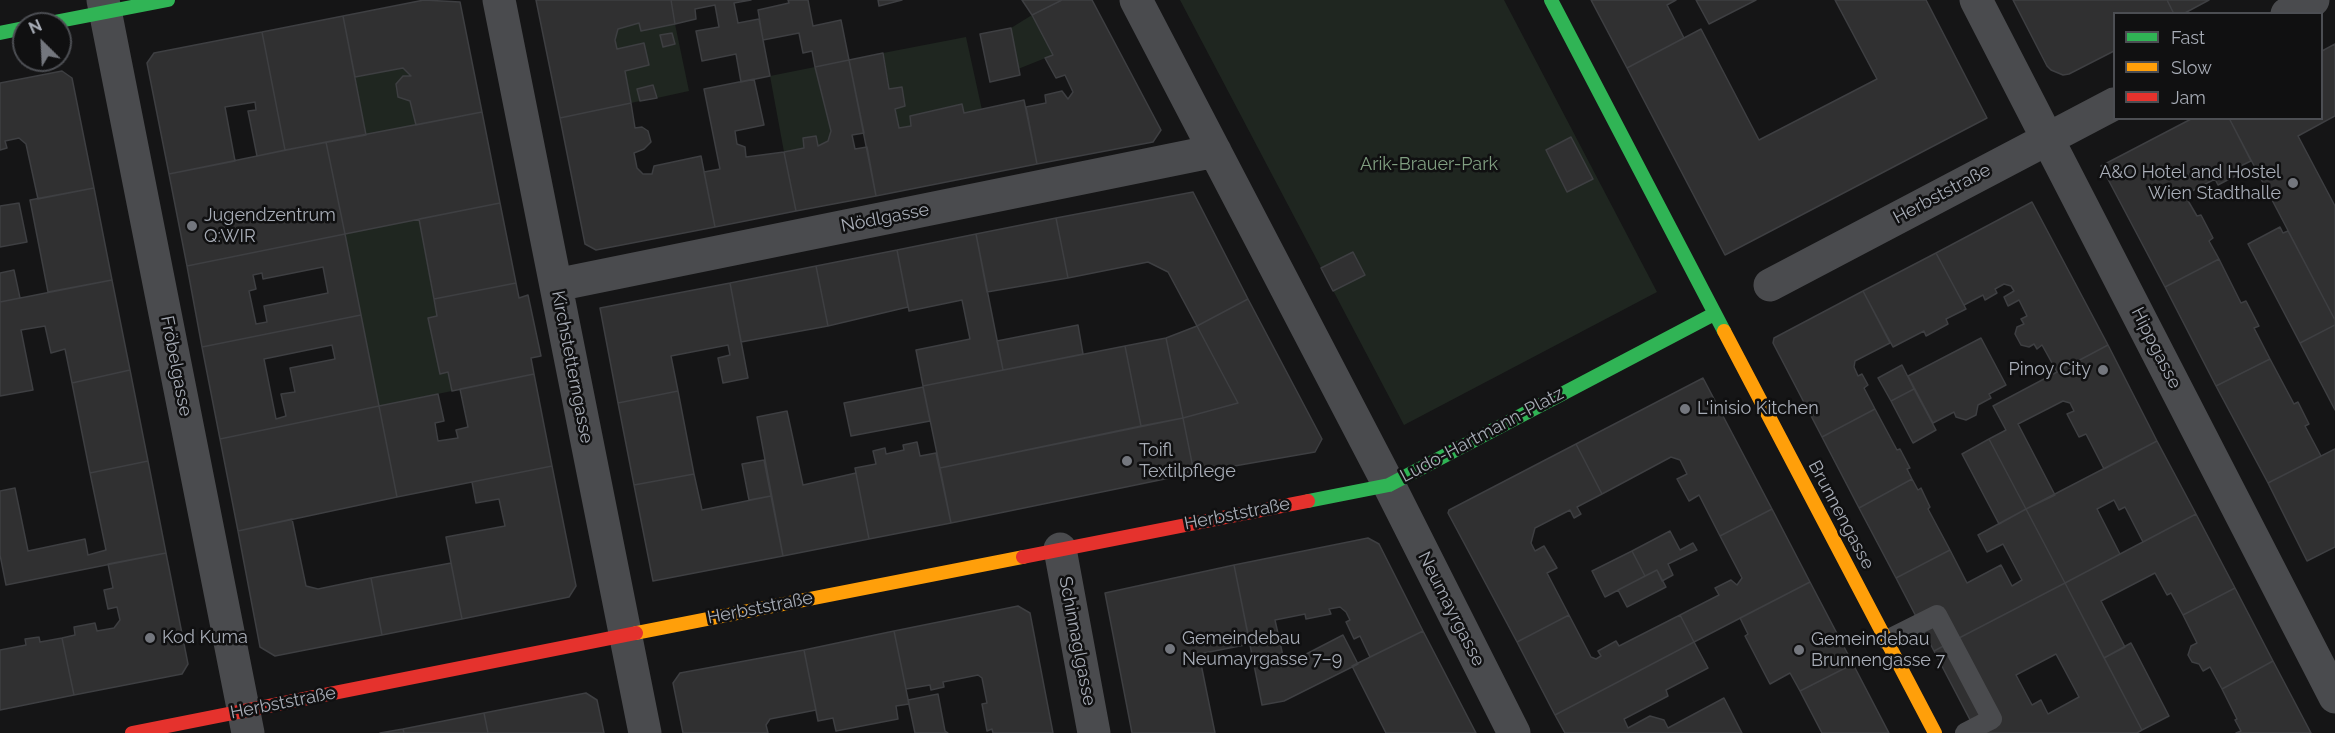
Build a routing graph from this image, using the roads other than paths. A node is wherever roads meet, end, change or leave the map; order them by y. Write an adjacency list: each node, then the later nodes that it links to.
1 (168, 0): 7 (street)
2 (499, 0): 13 (street, Kirchstetterngasse)
3 (1136, 0): 12 (street, Ludo-Hartmann-Platz)
4 (1551, 0): 15 (street)
5 (1976, 0): 11 (street, Hippgasse)
6 (2313, 0): 8 (street)
7 (104, 6): 9 (street); 21 (street, Fröbelgasse)
8 (2291, 12)
9 (72, 16)
10 (2113, 105): 11 (street, Herbststraße)
11 (2049, 139): 14 (street, Herbststraße); 20 (street, Hippgasse)
12 (1215, 152): 13 (street, Nödlgasse); 16 (street, Ludo-Hartmann-Platz)
13 (556, 285): 18 (street, Kirchstetterngasse)
14 (1770, 285)
15 (1714, 314): 16 (street, Ludo-Hartmann-Platz); 19 (street, Brunnengasse)
16 (1389, 484): 17 (street, Herbststraße); 25 (street, Neumayrgasse)
17 (1060, 549): 18 (street, Herbststraße); 24 (street, Schinnaglgasse)
18 (625, 635): 21 (street, Herbststraße); 23 (street, Kirchstetterngasse)
19 (1887, 640): 26 (street, Brunnengasse); 27 (lane)
20 (2335, 698)
21 (246, 722): 22 (street, Herbststraße)
22 (132, 733)
23 (645, 733)
24 (1094, 733)
25 (1514, 733)
26 (1935, 733)
27 (1965, 733)

